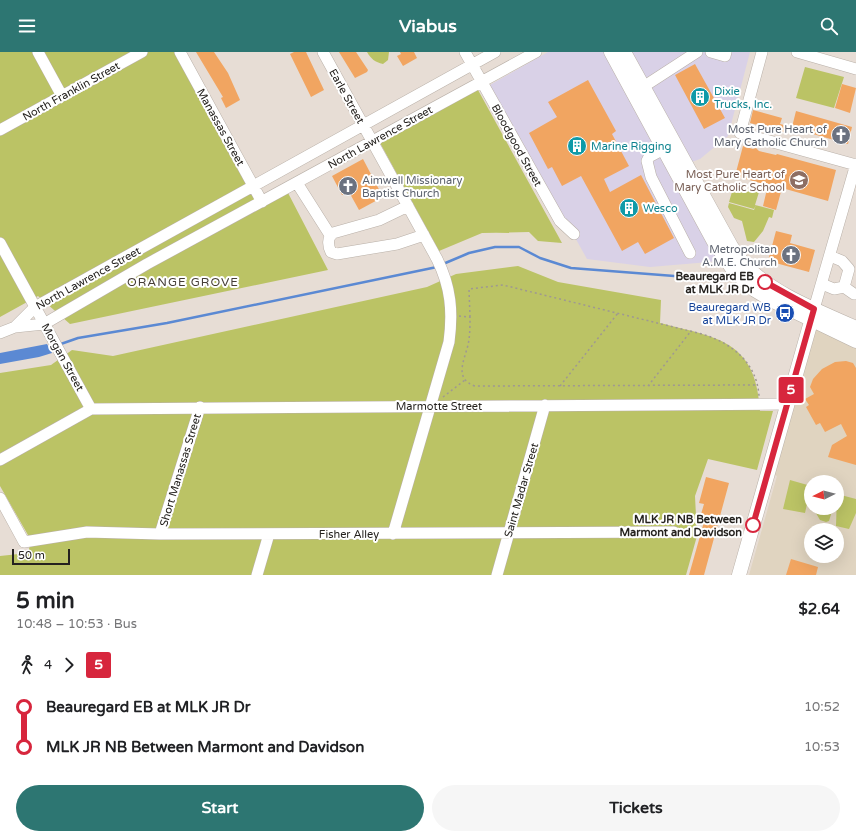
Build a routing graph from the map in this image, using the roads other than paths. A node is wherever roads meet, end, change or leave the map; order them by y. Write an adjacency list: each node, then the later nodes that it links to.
1 (38, 52): 19 (street)
2 (142, 52): 19 (street, North Franklin Street)
3 (180, 52): 26 (street, Manassas Street)
4 (323, 52): 20 (street, Earle Street)
5 (465, 52): 15 (street, Bloodgood Street)
6 (495, 52): 15 (street, North Lawrence Street)
7 (536, 52): 17 (street, North Lawrence Street)
8 (611, 52): 23 (main road)
9 (624, 52): 18 (main road)
10 (697, 52): 18 (street)
11 (711, 52): 12 (street)
12 (726, 52)
13 (762, 52): 24 (street)
14 (797, 52): 16 (street)
15 (472, 65): 17 (street, Bloodgood Street); 20 (street, North Lawrence Street)
16 (856, 69)
17 (481, 82): 22 (street, North Lawrence Street); 31 (street, Bloodgood Street)
18 (643, 87): 41 (main road)
19 (62, 96): 21 (street, North Franklin Street)
20 (363, 125): 22 (street, Earle Street); 26 (street, North Lawrence Street)
21 (0, 130)
22 (372, 141): 25 (street, North Lawrence Street); 30 (street, Earle Street)
23 (664, 149): 35 (street); 41 (main road)
24 (856, 165): 29 (street)
25 (296, 183): 28 (street, North Lawrence Street); 32 (street)
26 (254, 186): 28 (street, Manassas Street); 40 (street, North Lawrence Street)
27 (856, 199): 29 (street)
28 (262, 202): 42 (street, North Lawrence Street)
29 (845, 205): 36 (street)
30 (408, 206): 32 (street); 33 (street, Earle Street)
31 (574, 234)
32 (330, 235): 33 (street)
33 (424, 235): 50 (street, Earle Street)
34 (0, 243): 40 (street, Morgan Street)
35 (690, 252)
36 (830, 256): 37 (street); 38 (street)
37 (822, 284): 38 (street); 41 (street)
38 (844, 287): 39 (street)
39 (854, 294)
40 (35, 307): 42 (street, Morgan Street); 43 (street, North Lawrence Street)
41 (813, 314): 44 (main road); 46 (main road); 47 (main road)
42 (44, 324): 43 (street, North Lawrence Street); 51 (street, Morgan Street)
43 (14, 327): 45 (street)
44 (856, 328)
45 (0, 332)
46 (856, 341)
47 (788, 404): 48 (street, Marmotte Street); 61 (main road)
48 (545, 405): 50 (street, Marmotte Street); 54 (street, Saint Madar Street)
49 (200, 406): 50 (street, Marmotte Street); 51 (street, Marmotte Street); 56 (street, Short Manassas Street)
50 (431, 406): 58 (street, Earle Street)
51 (91, 409): 52 (street)
52 (0, 460)
53 (0, 498): 56 (street, Fisher Alley)
54 (509, 532): 55 (street, Fisher Alley); 58 (street, Fisher Alley); 60 (street, Saint Madar Street)
55 (674, 532)
56 (160, 534): 57 (street, Fisher Alley)
57 (269, 534): 58 (street, Fisher Alley); 59 (street)
58 (393, 534)
59 (257, 575)
60 (497, 575)
61 (739, 575)

